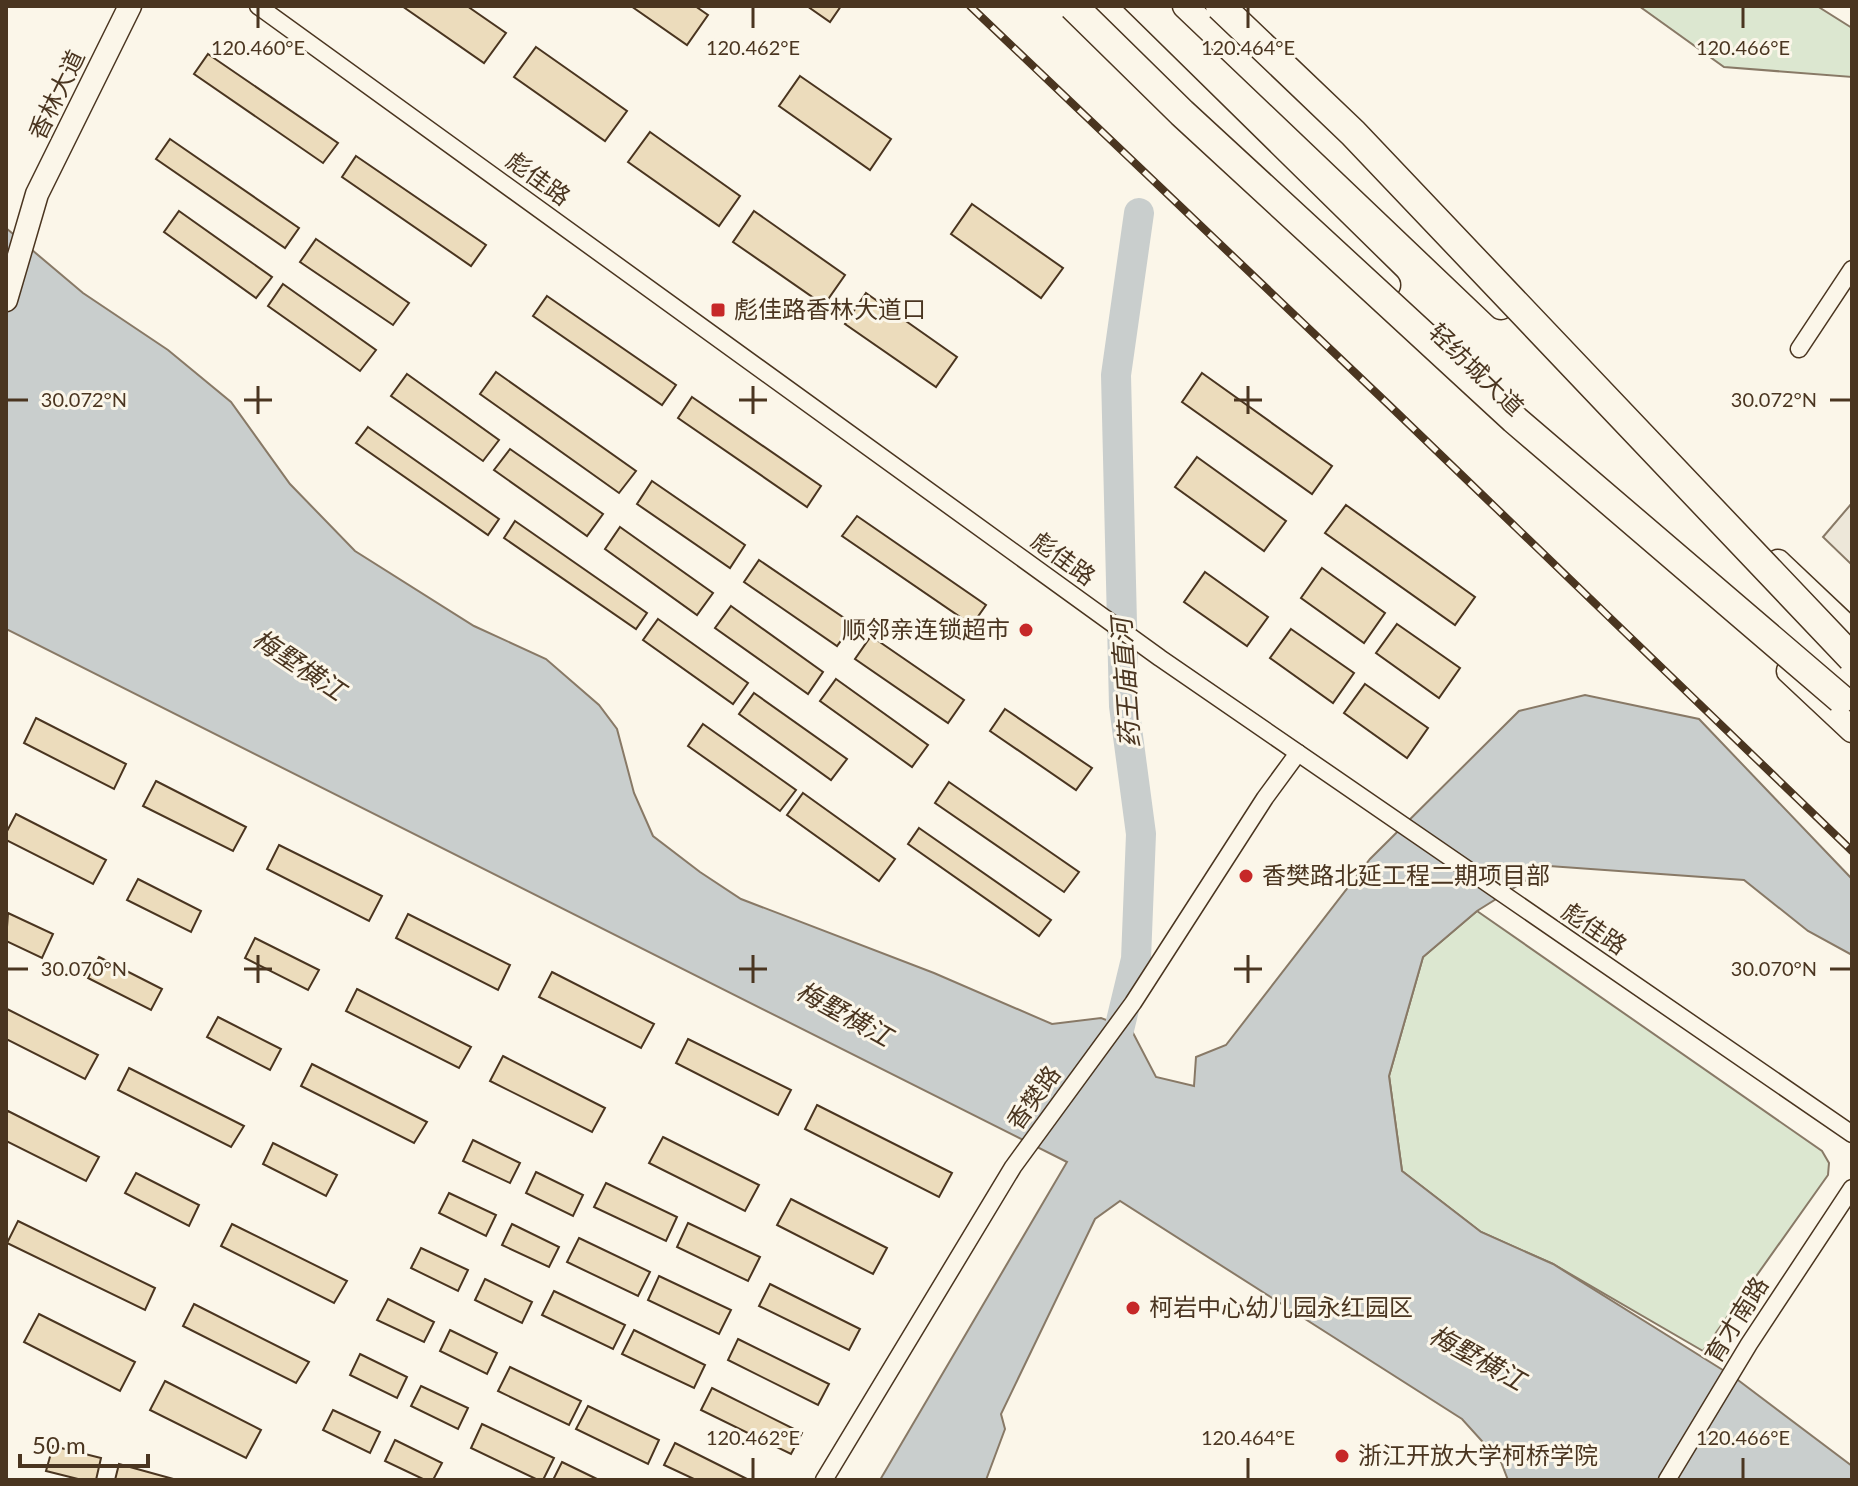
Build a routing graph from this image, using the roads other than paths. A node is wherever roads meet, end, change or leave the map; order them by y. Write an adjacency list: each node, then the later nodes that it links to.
1 (130, 6): 8 (street, 香林大道)
2 (258, 6): 14 (street, 彪佳路)
3 (1073, 6): 12 (highway, bridge)
4 (1104, 6): 13 (main road, 轻纺城大道)
5 (1185, 6): 10 (main road)
6 (1220, 6): 11 (highway, bridge)
7 (1852, 269): 9 (street)
8 (6, 300)
9 (1799, 349)
10 (1852, 632)
11 (1852, 658)
12 (1841, 699)
13 (1852, 730)
14 (1298, 753): 15 (street, 彪佳路); 17 (street, 香樊路)
15 (1852, 1134)
16 (1852, 1188): 18 (street, 育才南路)
17 (824, 1480)
18 (1667, 1480)

